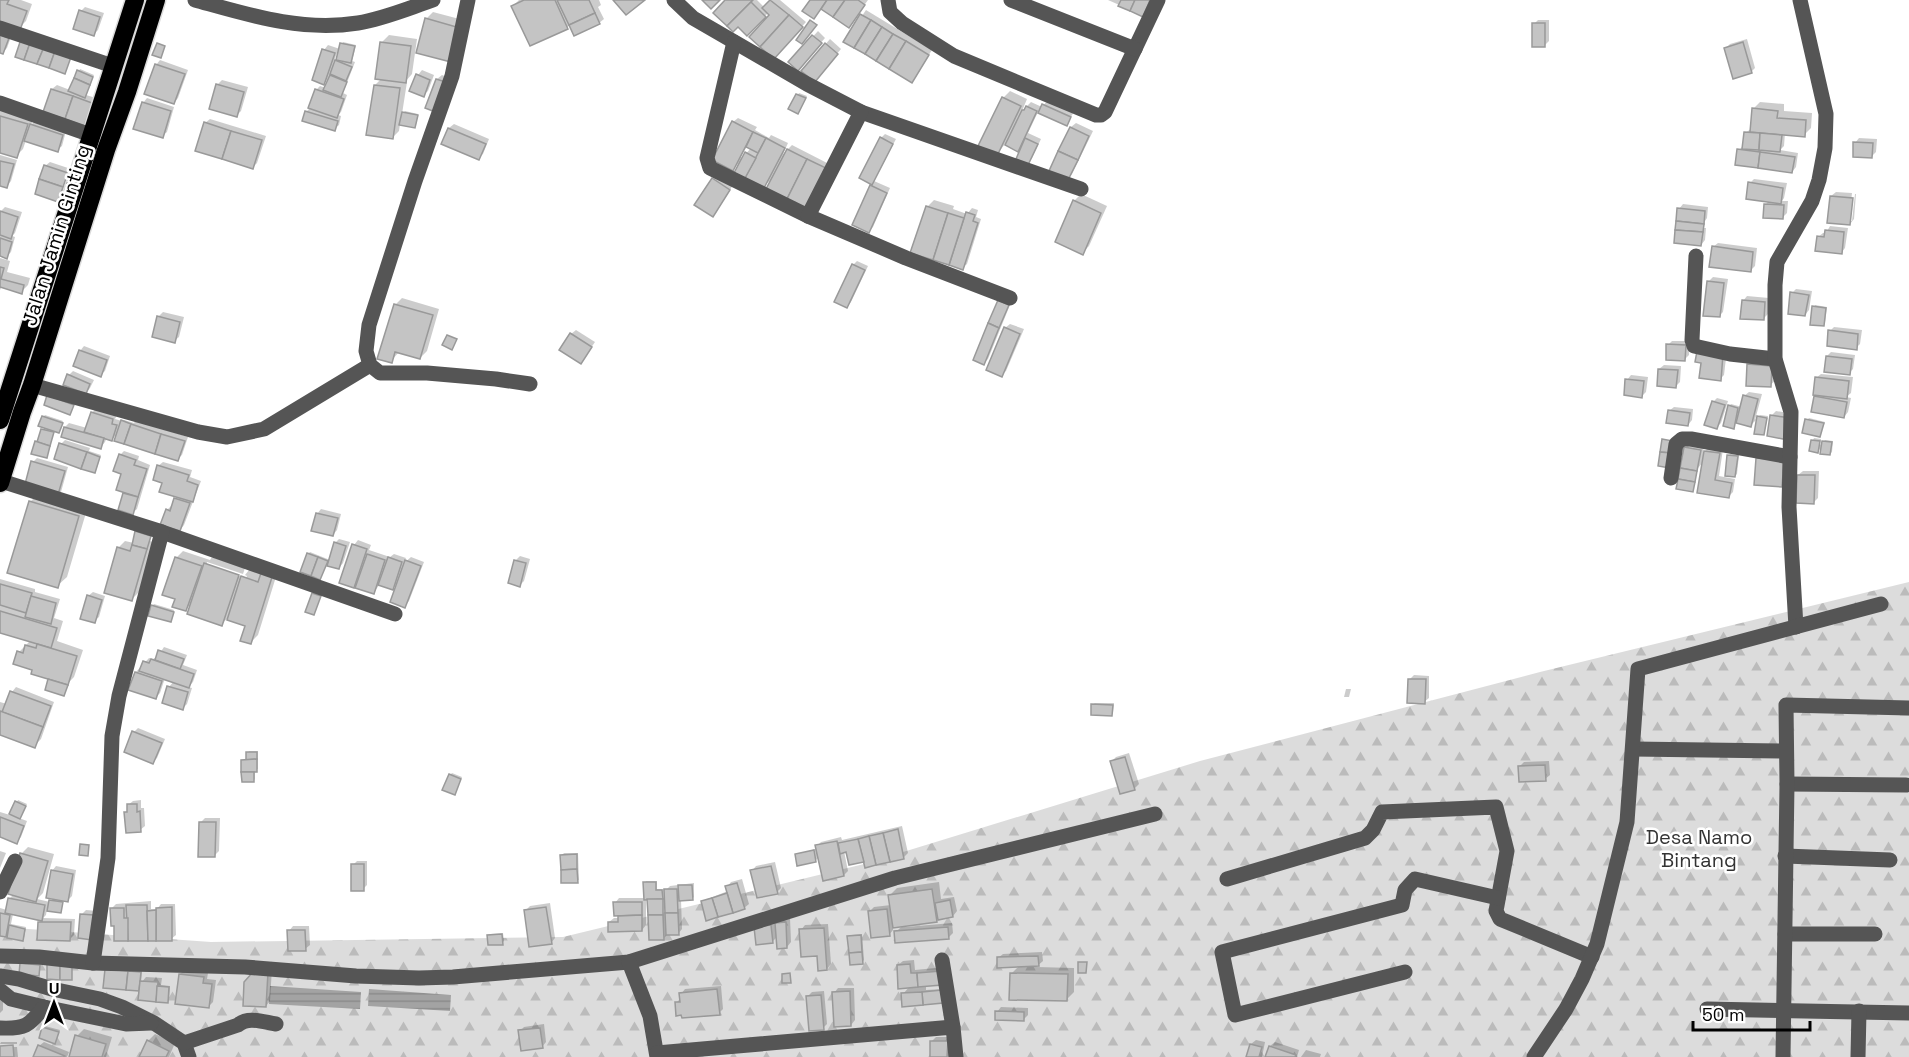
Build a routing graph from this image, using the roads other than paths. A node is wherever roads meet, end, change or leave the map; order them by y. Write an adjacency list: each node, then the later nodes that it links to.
1 (133, 0): 10 (highway); 14 (highway, Jalan Jamin Ginting)
2 (195, 0): 3 (street)
3 (433, 0)
4 (468, 0): 23 (street)
5 (674, 0): 12 (street)
6 (888, 0): 13 (street)
7 (1011, 0): 13 (street)
8 (1158, 0): 13 (street)
9 (1800, 0): 22 (street)
10 (154, 5): 25 (highway, Jalan Jamin Ginting)
11 (0, 28): 14 (street)
12 (734, 42): 16 (street); 19 (street)
13 (1135, 49)
14 (113, 66): 17 (highway, Jalan Jamin Ginting)
15 (0, 104): 17 (street)
16 (861, 112): 18 (street); 19 (street)
17 (91, 135): 26 (highway, Jalan Jamin Ginting)
18 (1081, 189)
19 (808, 216): 21 (street)
20 (1696, 256): 22 (street)
21 (1010, 298)
22 (1775, 359): 27 (street)
23 (370, 365): 24 (street); 25 (street)
24 (530, 384)
25 (32, 386): 29 (highway, Jalan Jamin Ginting)
26 (0, 420)
27 (1790, 457): 28 (street); 33 (street)
28 (1671, 478)
29 (0, 482): 30 (street)
30 (162, 532): 32 (street); 52 (street)
31 (1881, 604): 33 (street)
32 (395, 614)
33 (1796, 627): 35 (street)
34 (1909, 708): 36 (street)
35 (1633, 749): 36 (street); 49 (street)
36 (1786, 751): 37 (street)
37 (1787, 784): 38 (street); 40 (street)
38 (1906, 785)
39 (1155, 814): 51 (street)
40 (1785, 856): 41 (street); 46 (street)
41 (1890, 860)
42 (15, 861): 44 (street)
43 (1227, 879): 45 (street)
44 (0, 892)
45 (1498, 898): 49 (street); 53 (street)
46 (1785, 934): 47 (street); 58 (street)
47 (1875, 934)
48 (0, 956): 52 (street)
49 (1592, 957): 69 (street)
50 (942, 960): 63 (street)
51 (629, 962): 52 (street); 66 (street)
52 (93, 963)
53 (1405, 972)
54 (0, 976): 61 (street)
55 (0, 990): 56 (street)
56 (44, 1007): 61 (street); 64 (street)
57 (1707, 1009): 58 (street)
58 (1785, 1010): 59 (street); 70 (street)
59 (1859, 1011): 60 (street); 71 (street)
60 (1909, 1013)
61 (154, 1023): 65 (street)
62 (276, 1024): 65 (street)
63 (953, 1027): 66 (street); 68 (street)
64 (0, 1028)
65 (187, 1050): 67 (street)
66 (657, 1055)
67 (204, 1057)
68 (956, 1057)
69 (1533, 1057)
70 (1783, 1057)
71 (1858, 1057)

